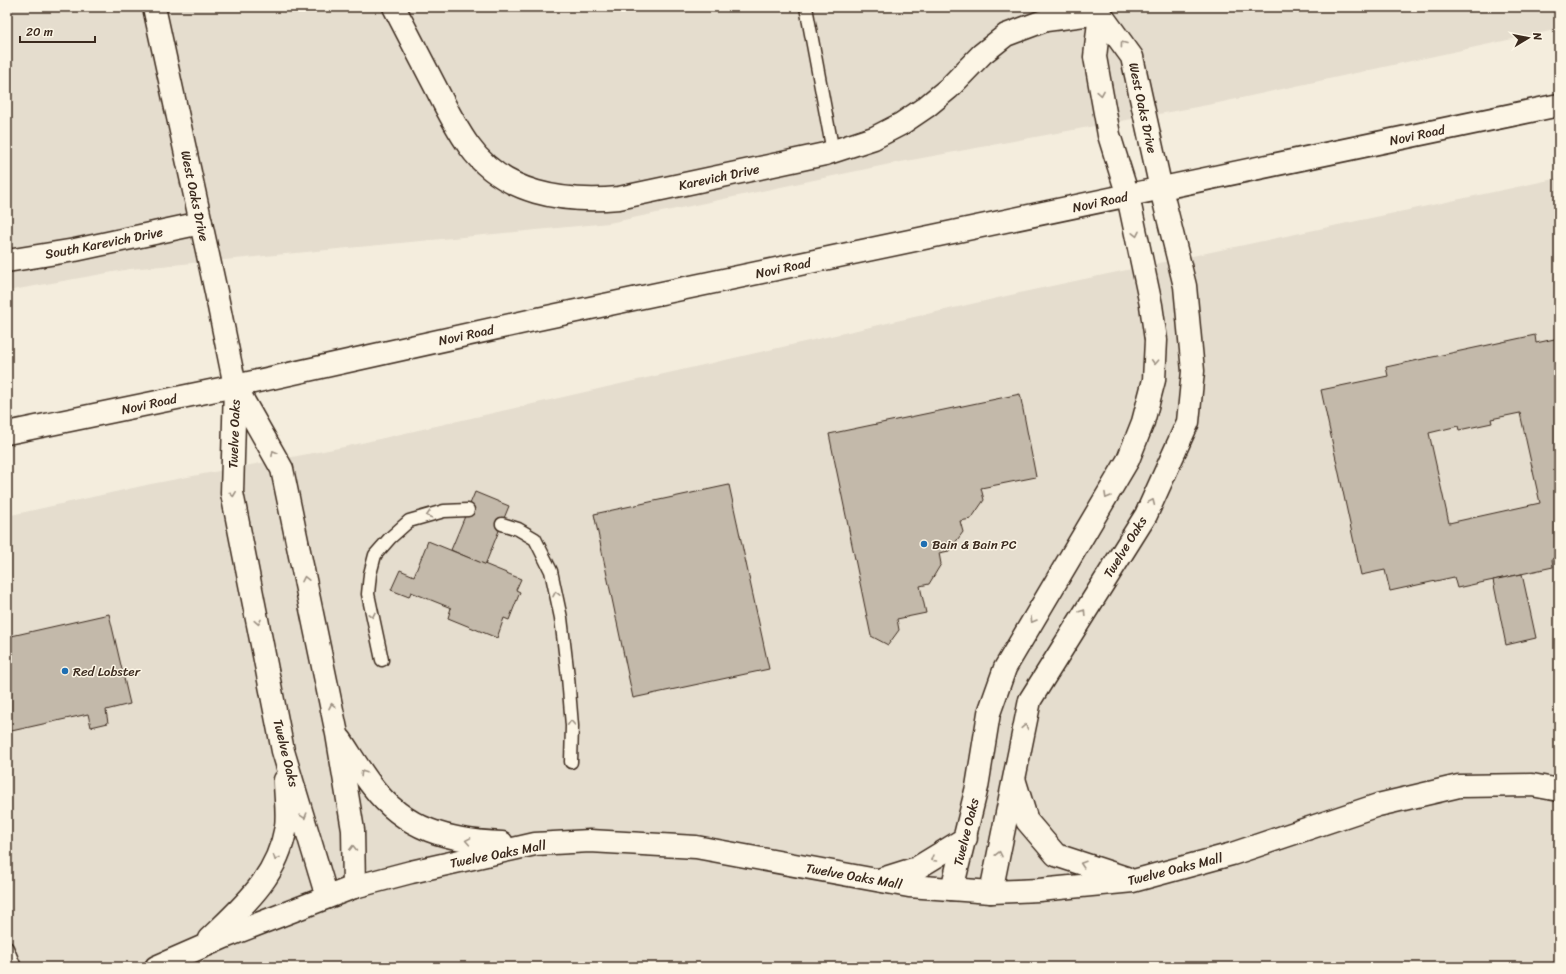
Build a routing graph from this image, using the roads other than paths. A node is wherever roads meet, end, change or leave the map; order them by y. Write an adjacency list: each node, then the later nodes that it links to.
1 (154, 7): 9 (street, West Oaks Drive)
2 (394, 7): 6 (street, Karevich Drive)
3 (806, 7): 6 (lane)
4 (1099, 10): 6 (street, Karevich Drive); 7 (street, West Oaks Drive, one-way to 4); 8 (street, one-way to 8)
5 (1559, 105): 7 (street, Novi Road)
6 (833, 152)
7 (1161, 189): 8 (street, Novi Road); 19 (street, Twelve Oaks, one-way to 7)
8 (1128, 196): 11 (street, Novi Road); 21 (street, Twelve Oaks, one-way to 21)
9 (201, 224): 10 (street, South Karevich Drive); 11 (street, West Oaks Drive)
10 (7, 261)
11 (235, 386): 12 (street, Novi Road); 16 (street, Twelve Oaks, one-way to 11); 17 (street, Twelve Oaks, one-way to 17)
12 (7, 433)
13 (468, 510): 15 (lane, one-way to 15)
14 (502, 524): 18 (lane, one-way to 14)
15 (382, 660)
16 (337, 734): 22 (street, one-way to 16); 25 (street, Twelve Oaks, one-way to 16)
17 (284, 751): 28 (street, Twelve Oaks, one-way to 28); 30 (street, one-way to 30)
18 (571, 762)
19 (1015, 781): 24 (street, one-way to 19); 27 (street, Twelve Oaks, one-way to 19)
20 (1559, 790): 24 (street, Twelve Oaks Mall)
21 (966, 838): 23 (street, one-way to 23); 26 (street, Twelve Oaks)
22 (535, 844): 23 (street, Twelve Oaks Mall); 25 (street, Twelve Oaks Mall)
23 (878, 880): 26 (street, Twelve Oaks Mall)
24 (1133, 881): 27 (street, Twelve Oaks Mall)
25 (354, 887): 28 (street, Twelve Oaks Mall)
26 (952, 889): 27 (street, Twelve Oaks Mall)
27 (990, 892)
28 (327, 897): 30 (street, Twelve Oaks Mall)
29 (7, 948): 31 (lane)
30 (199, 948): 32 (street, Twelve Oaks Mall)
31 (15, 967)
32 (156, 967)

